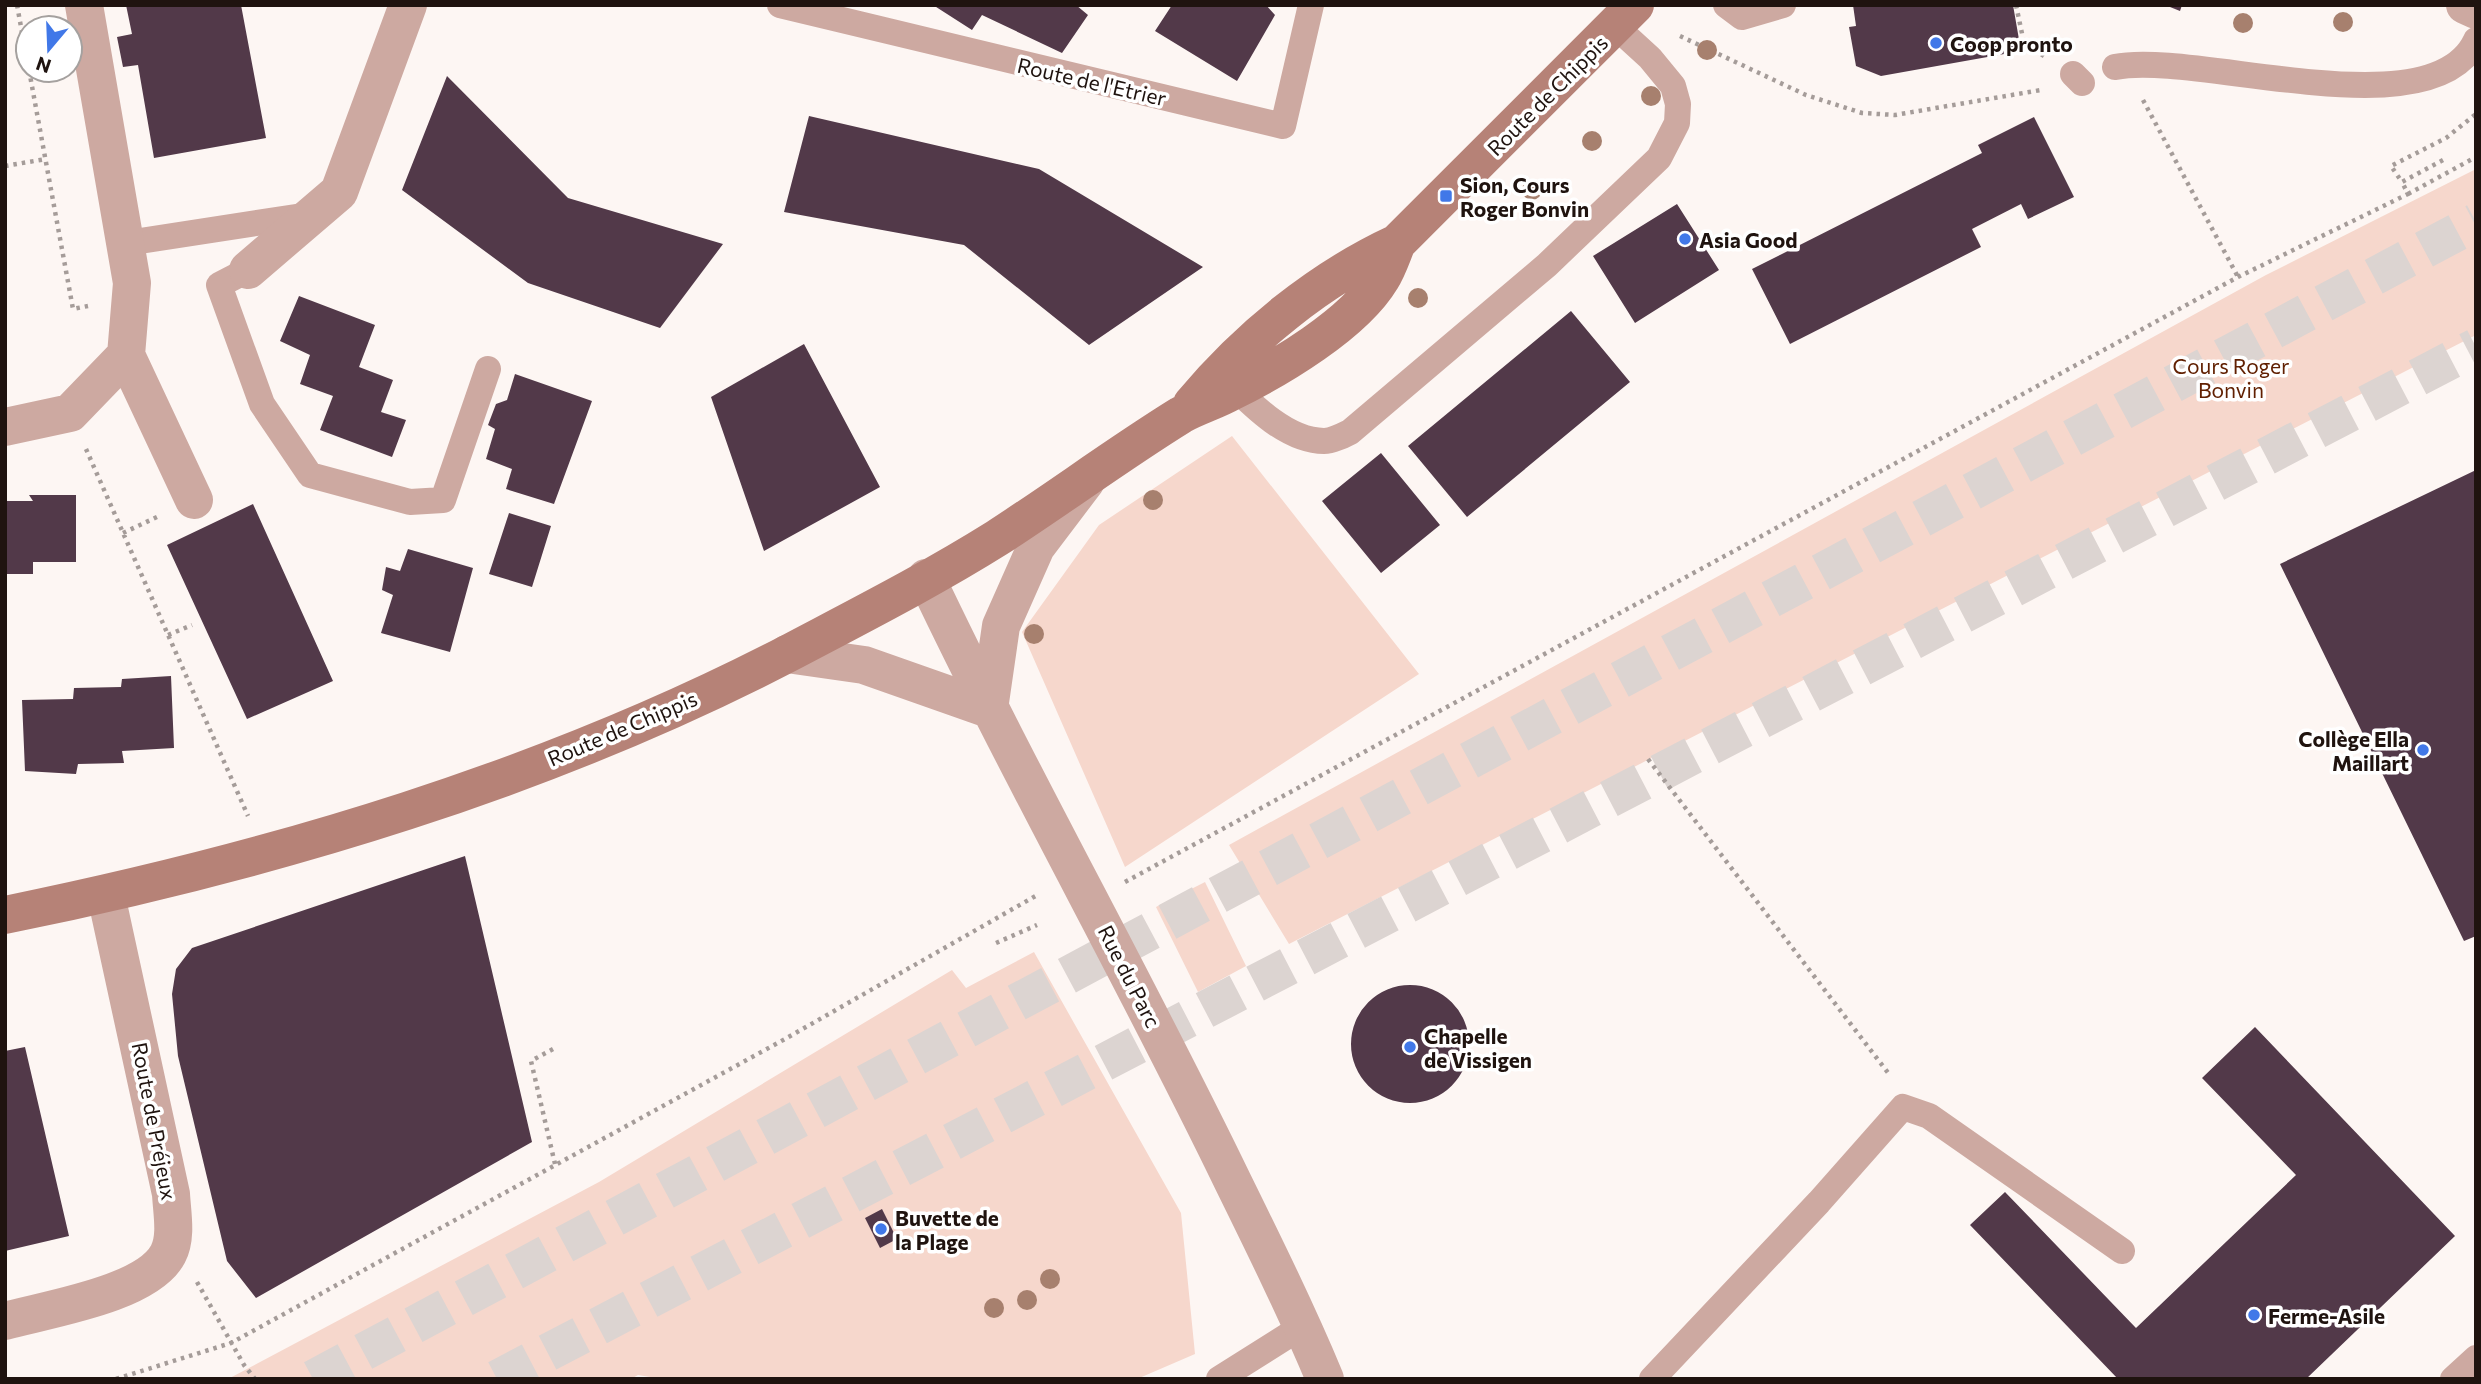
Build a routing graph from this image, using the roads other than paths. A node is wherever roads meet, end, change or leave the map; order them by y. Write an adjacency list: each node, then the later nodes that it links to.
1 (83, 5): 13 (street)
2 (408, 5): 12 (street)
3 (780, 5): 4 (lane, Route de l'Etrier)
4 (1311, 5)
5 (1726, 5): 6 (lane)
6 (1783, 5)
7 (2465, 5): 8 (street)
8 (2476, 10)
9 (1625, 15): 17 (street, Route de Chippis); 17 (lane)
10 (2476, 40): 11 (lane)
11 (2123, 66)
12 (309, 215): 13 (lane); 14 (street)
13 (127, 243): 15 (street)
14 (248, 270): 16 (lane)
15 (126, 355): 18 (street); 20 (street)
16 (488, 369)
17 (1228, 381): 19 (street, Route de Chippis)
18 (5, 427)
19 (1088, 479): 21 (street, Route de Chippis); 23 (street)
20 (194, 500)
21 (926, 578): 22 (street, Route de Chippis); 23 (street, Rue du Parc)
22 (787, 654): 23 (street); 24 (street, Route de Chippis)
23 (989, 709): 28 (street, Rue du Parc)
24 (106, 895): 25 (street, Route de Chippis); 27 (street, Route de Préjeux)
25 (5, 915)
26 (2122, 1251): 32 (lane)
27 (5, 1321)
28 (1303, 1326): 30 (lane); 31 (street, Rue du Parc)
29 (2476, 1358): 33 (lane)
30 (1219, 1379)
31 (1325, 1379)
32 (1652, 1379)
33 (2454, 1379)

